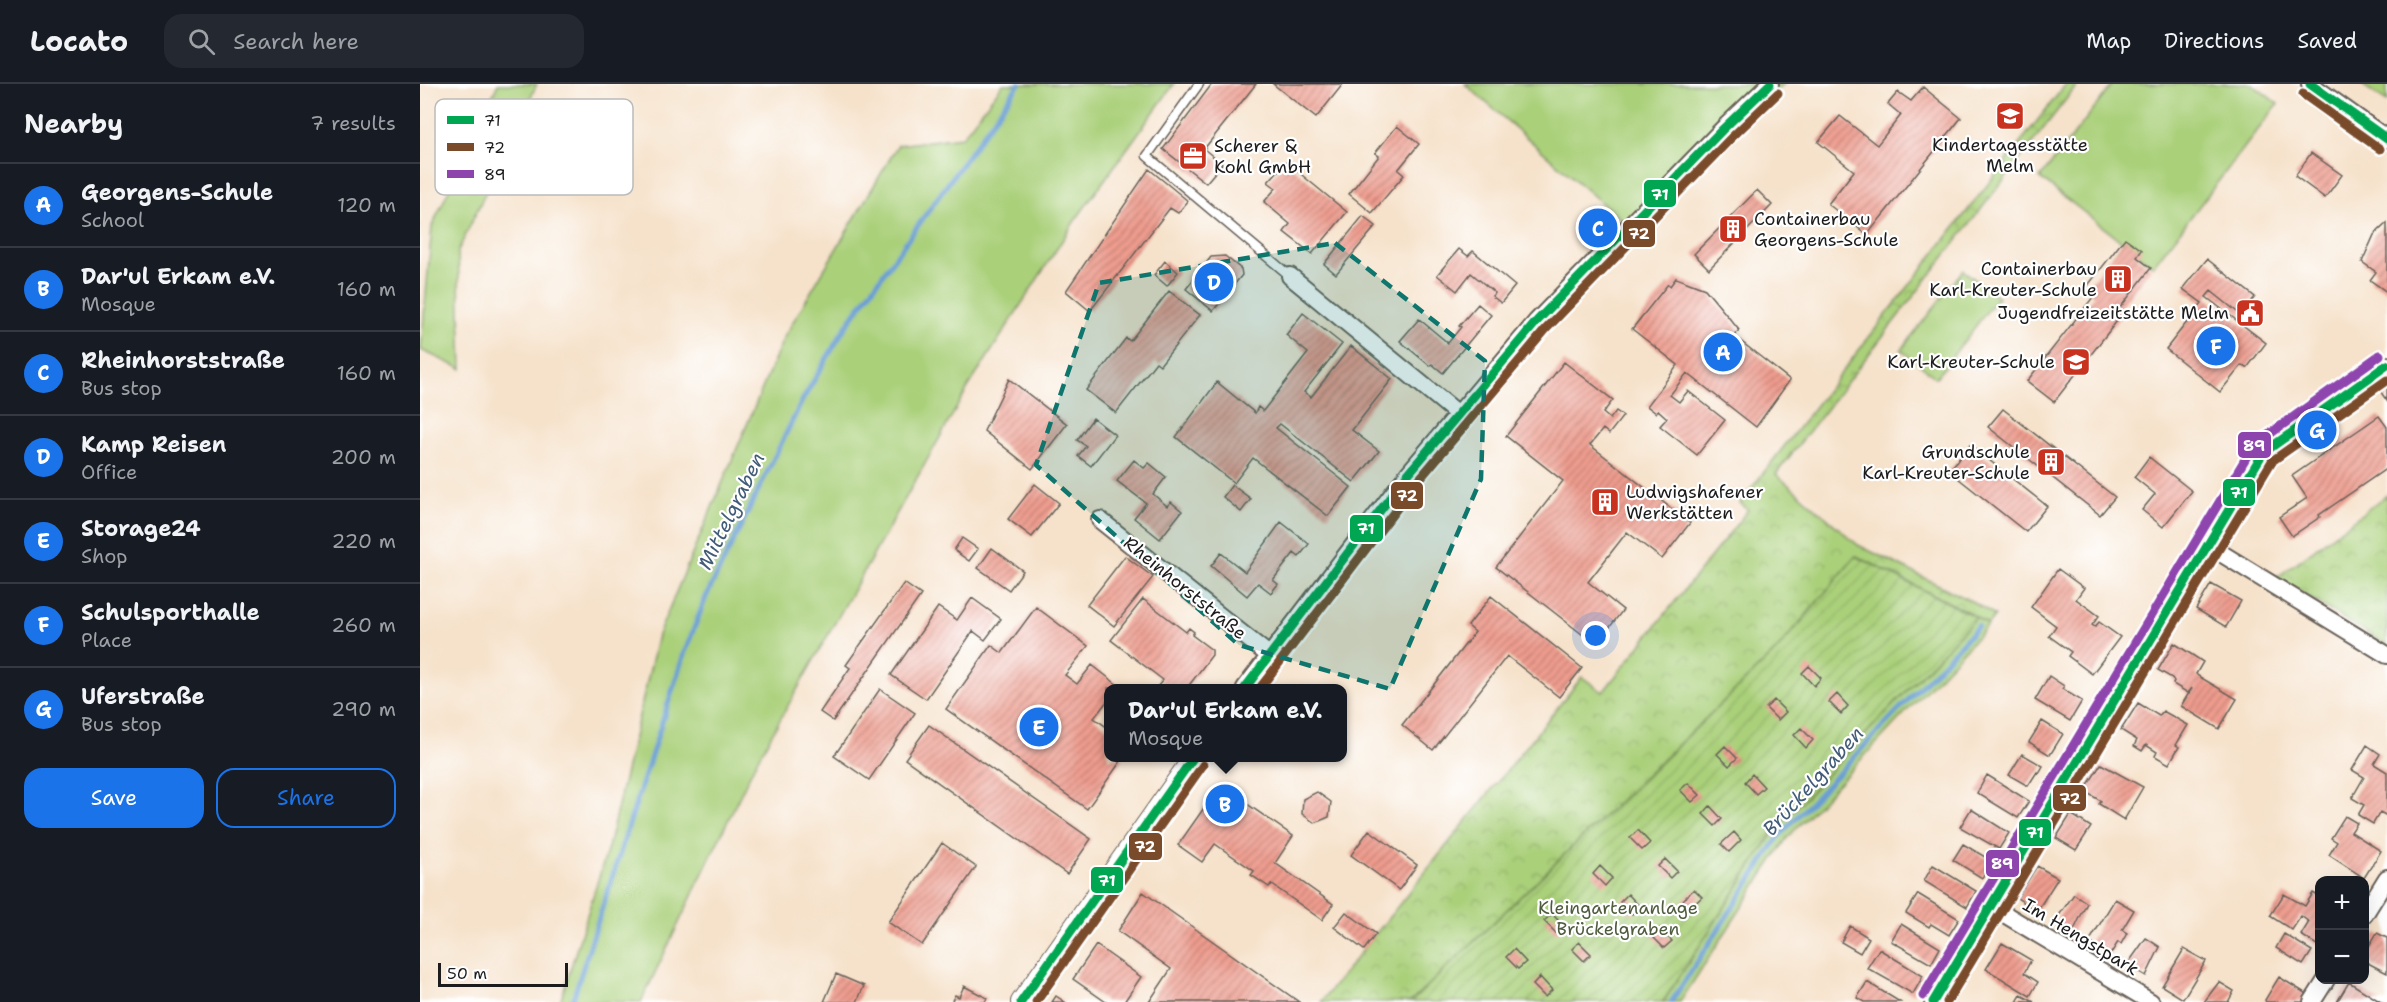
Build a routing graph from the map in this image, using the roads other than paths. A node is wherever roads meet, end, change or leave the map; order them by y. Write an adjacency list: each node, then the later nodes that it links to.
1 (1199, 84): 5 (lane)
2 (1770, 84): 7 (street)
3 (2310, 84): 4 (street)
4 (2387, 140)
5 (1290, 276): 7 (street)
6 (2387, 365): 9 (street)
7 (1458, 414): 11 (street)
8 (1100, 520): 11 (street, Rheinhorststraße)
9 (2206, 544): 10 (street); 15 (street)
10 (2387, 655)
11 (1270, 656): 12 (street)
12 (1248, 684)
13 (1190, 762): 18 (street)
14 (2387, 878): 16 (street)
15 (1991, 906): 19 (street); 20 (street, Im Hengstpark)
16 (2369, 907)
17 (2323, 984): 21 (street)
18 (1021, 1002)
19 (1933, 1002)
20 (2151, 1002)
21 (2312, 1002)

